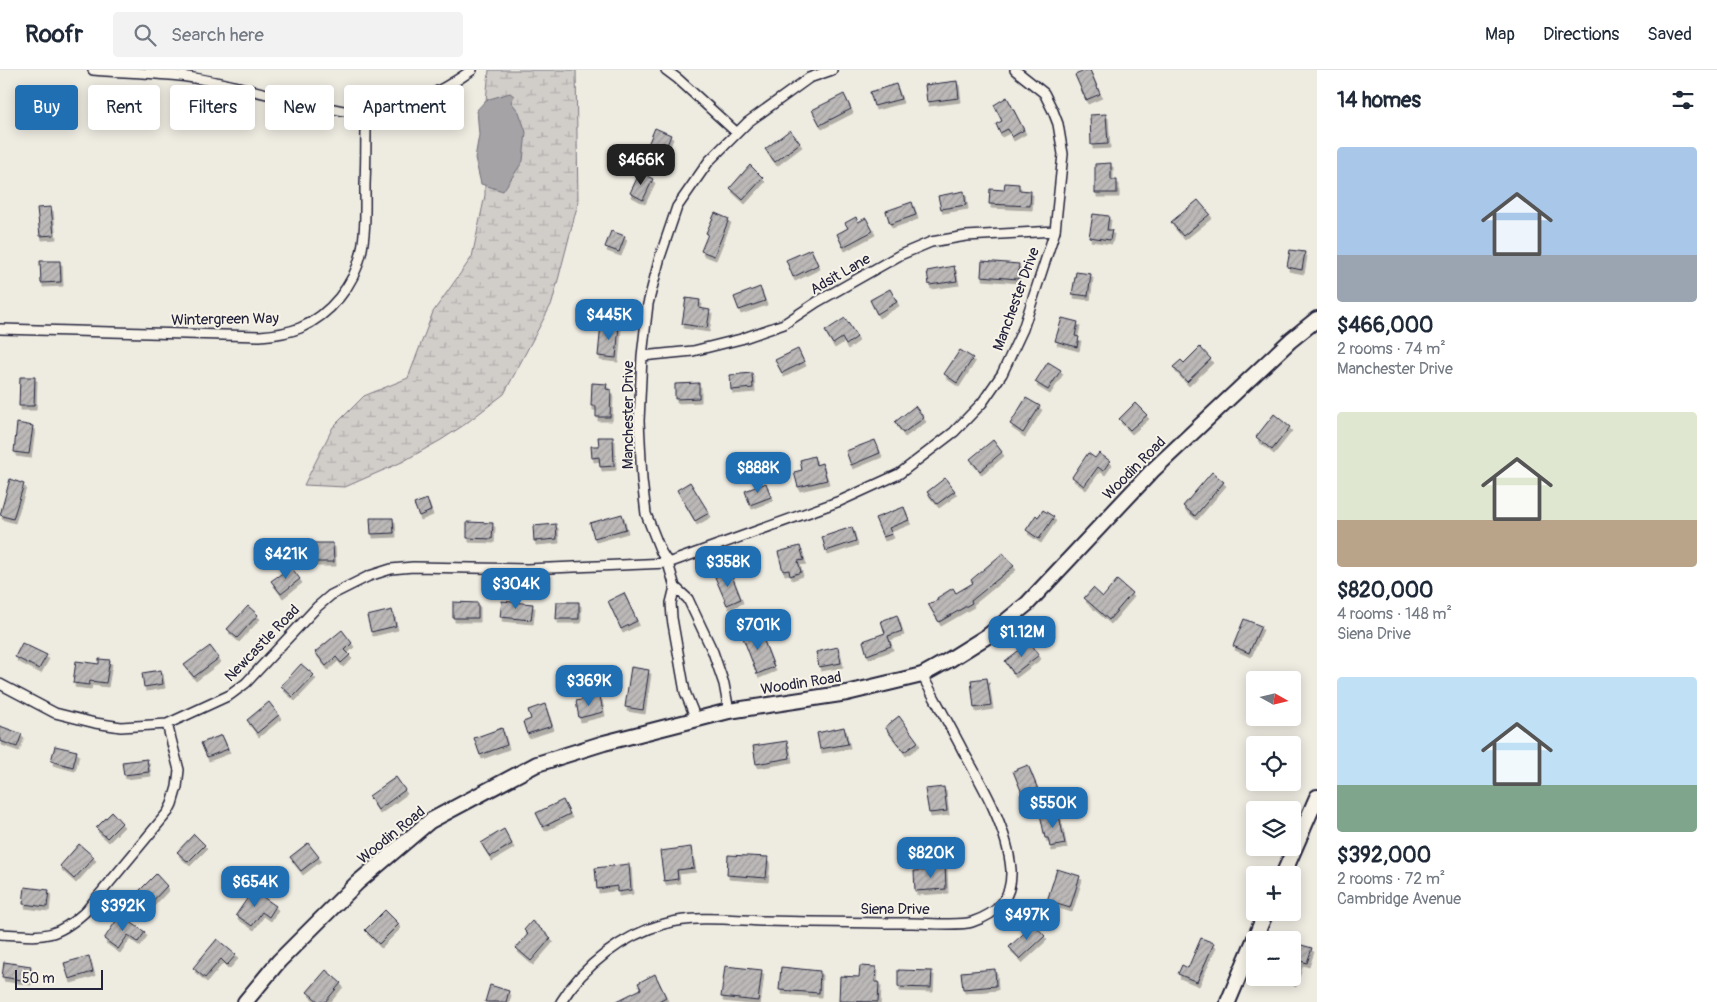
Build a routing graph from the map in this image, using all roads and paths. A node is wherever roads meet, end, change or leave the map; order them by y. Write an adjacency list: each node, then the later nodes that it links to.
1 (93, 70): 7 (street)
2 (472, 70): 6 (street)
3 (666, 70): 9 (street)
4 (832, 70): 9 (street, Manchester Drive)
5 (1014, 70): 10 (street, Manchester Drive)
6 (450, 85)
7 (344, 112)
8 (366, 130): 12 (street, Wintergreen Way)
9 (737, 133): 13 (street, Manchester Drive)
10 (1055, 231): 13 (street, Adsit Lane); 14 (street, Manchester Drive)
11 (1317, 319): 16 (street, Woodin Road)
12 (0, 329)
13 (642, 356): 14 (street, Manchester Drive)
14 (668, 562): 15 (street, Manchester Drive); 20 (street, Newcastle Road)
15 (676, 587): 18 (street, Manchester Drive); 19 (street, Manchester Drive)
16 (922, 675): 18 (street, Woodin Road); 26 (street, Siena Drive)
17 (0, 684): 20 (street, Newcastle Road)
18 (729, 711): 19 (street, Woodin Road)
19 (696, 719): 25 (street, Woodin Road)
20 (167, 724): 24 (street)
21 (1317, 797): 22 (street)
22 (1287, 866)
23 (1262, 921): 27 (street)
24 (0, 934)
25 (245, 1002)
26 (561, 1002)
27 (1228, 1002)

